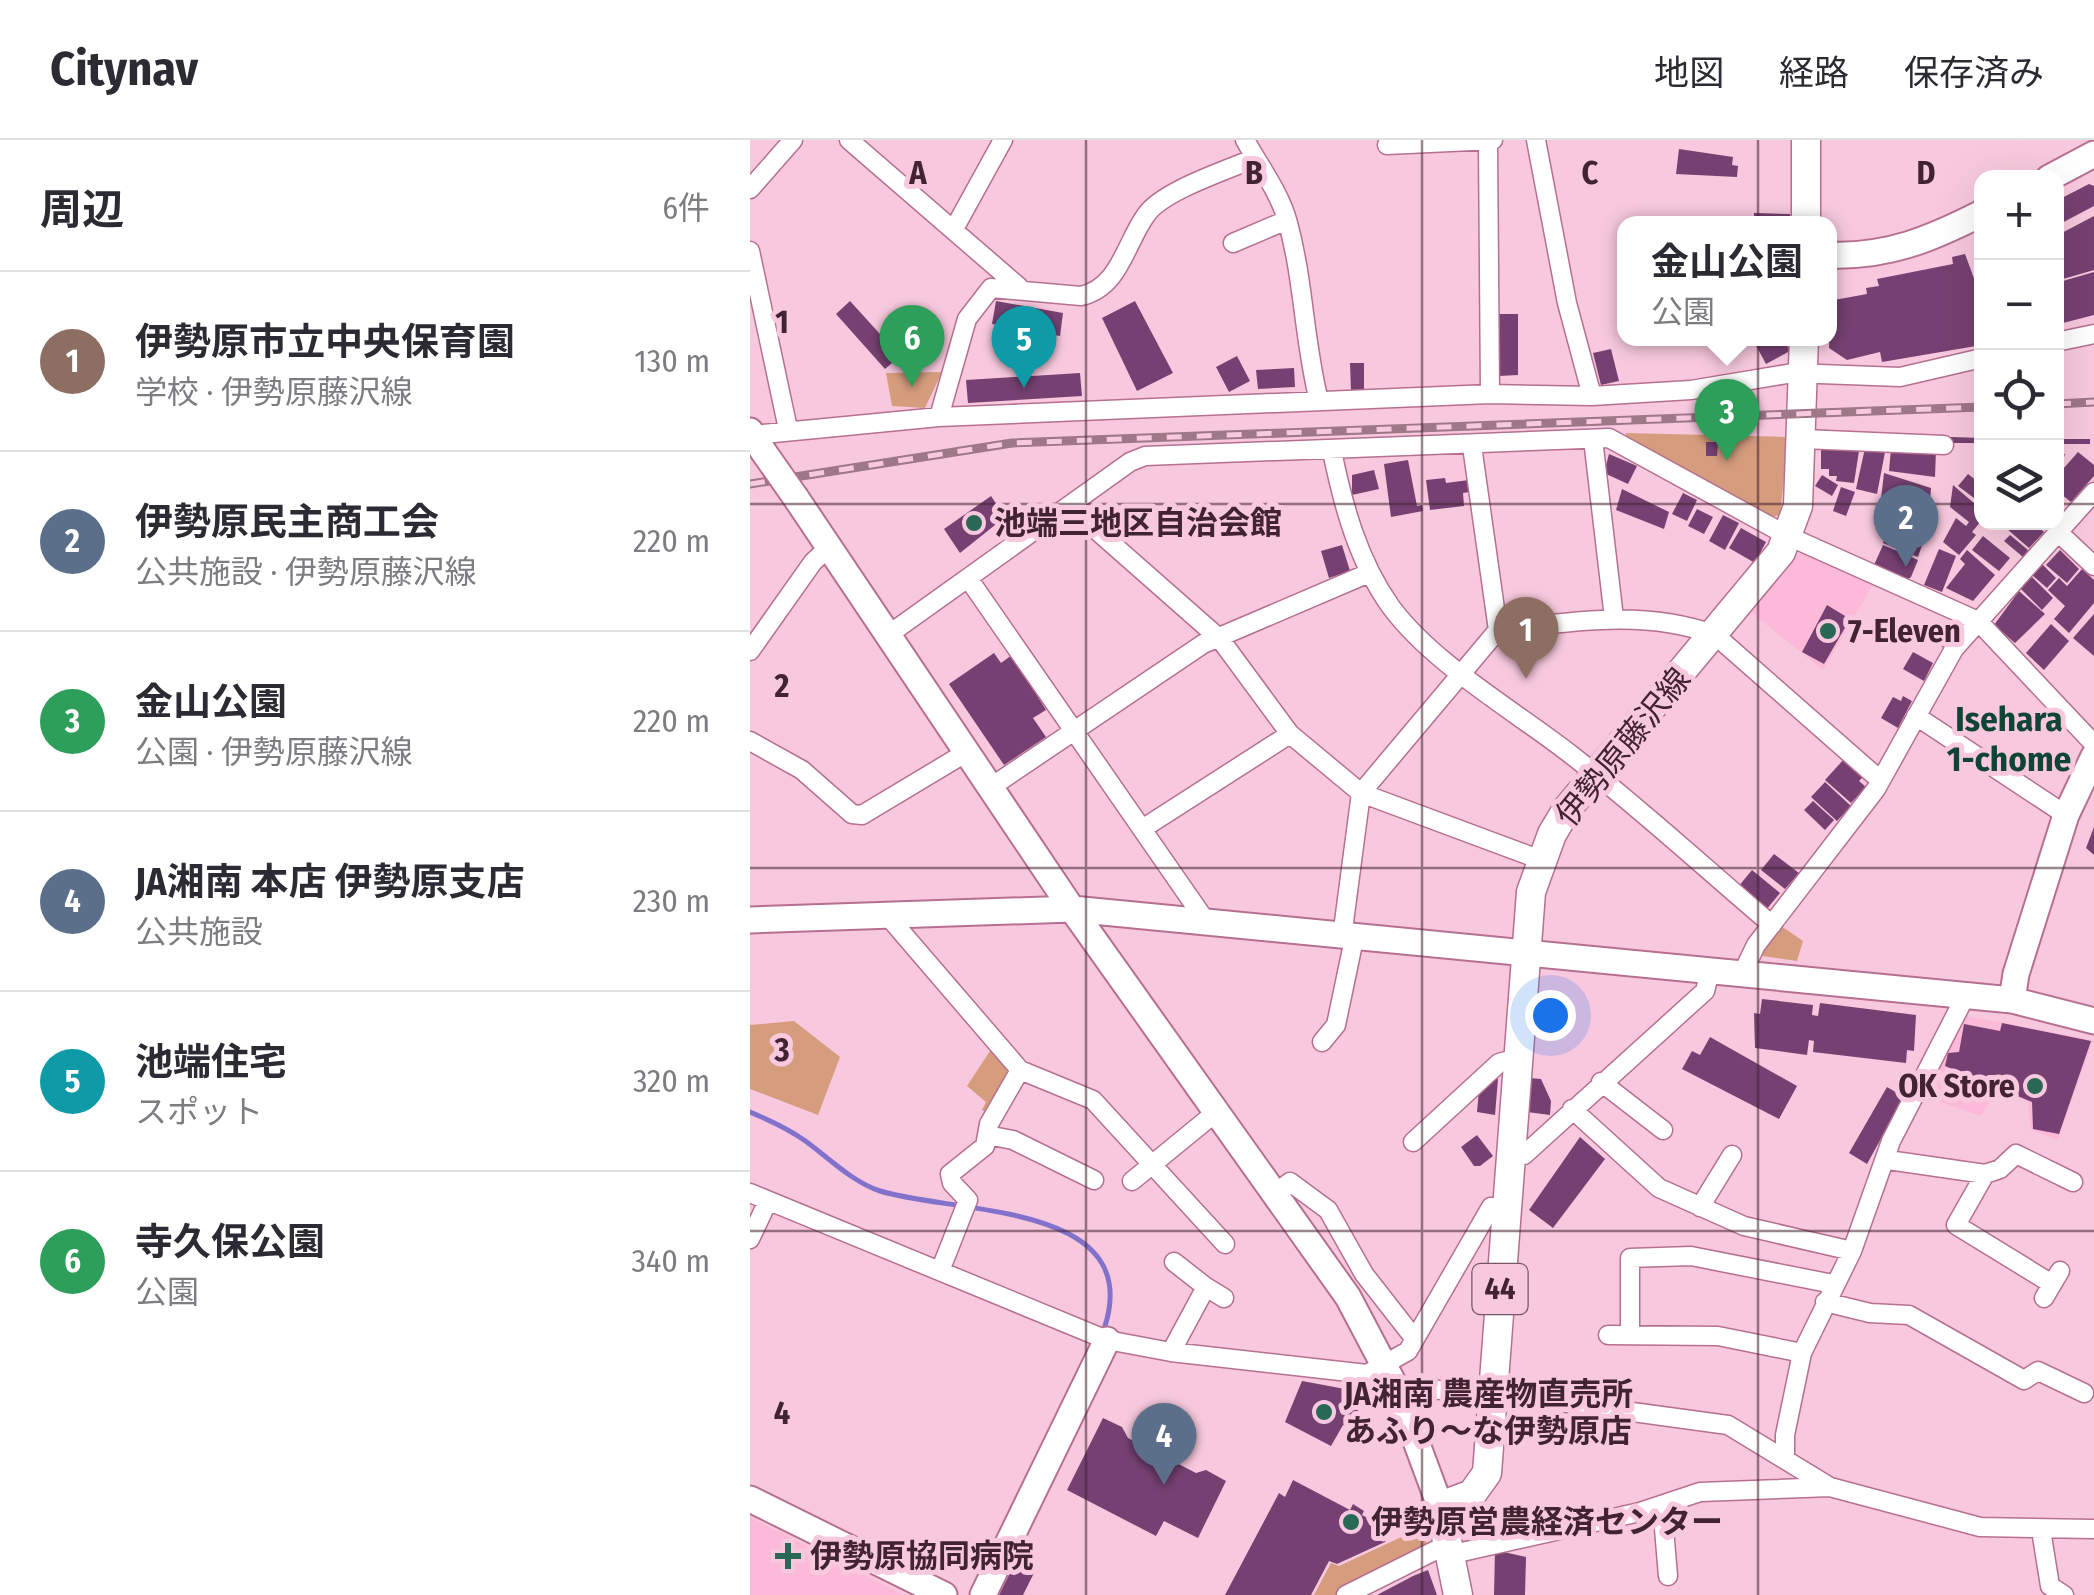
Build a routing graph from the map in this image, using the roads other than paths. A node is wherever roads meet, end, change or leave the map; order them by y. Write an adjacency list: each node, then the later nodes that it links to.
1 (793, 140): 13 (street)
2 (848, 140): 17 (street)
3 (1003, 140): 17 (street)
4 (1245, 140): 11 (street)
5 (1536, 140): 28 (street)
6 (1806, 140): 14 (main road)
7 (1490, 141): 8 (street); 27 (street)
8 (1411, 142): 9 (street)
9 (1387, 145)
10 (2094, 154): 12 (street)
11 (1255, 158): 16 (street); 21 (street)
12 (2064, 170)
13 (750, 189)
14 (1806, 216)
15 (1974, 217): 20 (street)
16 (1288, 220): 18 (street); 29 (street)
17 (954, 229): 21 (street)
18 (1233, 242)
19 (750, 251): 31 (street)
20 (1837, 255)
21 (1018, 287): 30 (street)
22 (2094, 334): 23 (street)
23 (2064, 340)
24 (1804, 346): 26 (main road, 44)
25 (1974, 360): 26 (street)
26 (1804, 373): 28 (street); 34 (main road, 44)
27 (1490, 394): 28 (street); 29 (street)
28 (1592, 396)
29 (1319, 401): 30 (street)
30 (938, 416): 31 (street)
31 (788, 429): 32 (street)
32 (755, 439): 42 (street, bridge)
33 (1594, 439): 36 (street); 41 (street); 46 (street)
34 (1803, 439): 35 (street); 41 (main road, 伊勢原藤沢線 / 44)
35 (1944, 445)
36 (1472, 446): 37 (street); 48 (street)
37 (1332, 451): 39 (street); 44 (street)
38 (2094, 492): 40 (street)
39 (1069, 506): 45 (street); 51 (street)
40 (2058, 532): 43 (street); 47 (street)
41 (1788, 536): 47 (street); 50 (main road, 伊勢原藤沢線 / 44)
42 (828, 547): 49 (street); 52 (street)
43 (2094, 566)
44 (1370, 573): 51 (street); 53 (street)
45 (968, 578): 49 (street); 55 (street)
46 (1614, 618): 48 (street); 50 (street)
47 (1978, 621): 54 (street); 58 (street)
48 (1498, 630): 53 (street)
49 (888, 635): 59 (street)
50 (1715, 635): 61 (main road, 伊勢原藤沢線 / 44); 62 (street)
51 (1220, 640): 55 (street); 56 (street)
52 (750, 651)
53 (1463, 672): 61 (street); 64 (street)
54 (1916, 716): 62 (street); 65 (street)
55 (1074, 730): 63 (street); 66 (street)
56 (1290, 734): 64 (street); 66 (street)
57 (750, 741): 59 (street)
58 (2094, 744)
59 (966, 752): 63 (street)
60 (2094, 756): 65 (street)
61 (1596, 775): 67 (main road, 伊勢原藤沢線 / 44); 72 (street)
62 (1880, 780): 72 (street)
63 (991, 787): 68 (street)
64 (1360, 793): 67 (street); 73 (street)
65 (2066, 816): 78 (street)
66 (1142, 829): 71 (street)
67 (1541, 860): 74 (main road, 伊勢原藤沢線 / 44)
68 (1072, 909): 69 (street); 71 (street); 85 (street)
69 (886, 914): 70 (street); 82 (street)
70 (750, 920)
71 (1205, 920): 73 (street)
72 (1772, 925): 76 (street)
73 (1348, 938): 74 (street); 80 (street)
74 (1525, 954): 75 (street); 81 (main road, 伊勢原藤沢線 / 44)
75 (1710, 971): 76 (street); 83 (street)
76 (1742, 974): 77 (street)
77 (1966, 995): 78 (street); 91 (street)
78 (2012, 1000): 79 (street)
79 (2092, 1017)
80 (1322, 1042)
81 (1517, 1058): 88 (street); 90 (main road, 伊勢原藤沢線 / 44)
82 (1020, 1070): 87 (street); 92 (street)
83 (1601, 1082): 84 (street); 86 (street)
84 (1572, 1109): 90 (street); 101 (street)
85 (1215, 1113): 92 (street); 98 (street)
86 (1663, 1130)
87 (987, 1135): 94 (street); 106 (street)
88 (1412, 1142)
89 (1732, 1155): 101 (street)
90 (1509, 1156): 100 (main road, 伊勢原藤沢線 / 44)
91 (1888, 1160): 93 (street); 104 (street)
92 (1154, 1162): 95 (street); 103 (street)
93 (1986, 1174): 96 (street); 108 (street)
94 (1094, 1180)
95 (1132, 1181)
96 (2073, 1182)
97 (750, 1194): 99 (street)
98 (1274, 1194): 114 (street); 118 (street)
99 (768, 1201): 102 (street); 106 (street)
100 (1505, 1208): 114 (street); 120 (main road, 伊勢原藤沢線 / 44)
101 (1700, 1208): 104 (street)
102 (750, 1239)
103 (1226, 1244)
104 (1852, 1251): 107 (street)
105 (1174, 1262): 109 (street)
106 (940, 1271): 115 (street)
107 (1833, 1284): 111 (street); 112 (street)
108 (2052, 1284)
109 (1206, 1287): 110 (street); 116 (street)
110 (1224, 1298)
111 (1825, 1302): 117 (street); 121 (street)
112 (1630, 1332): 113 (street); 117 (street)
113 (1608, 1335)
114 (1414, 1338): 118 (street)
115 (1106, 1340): 116 (street); 132 (street)
116 (1171, 1352): 118 (street)
117 (1802, 1354): 122 (street)
118 (1386, 1365): 126 (street)
119 (1424, 1389): 120 (street)
120 (1493, 1393): 122 (street); 126 (main road, 伊勢原藤沢線 / 44)
121 (2084, 1393)
122 (1785, 1458): 123 (street)
123 (1830, 1486): 125 (street); 128 (street)
124 (750, 1499): 131 (street)
125 (1662, 1504): 129 (street); 130 (street)
126 (1440, 1506): 129 (main road)
127 (2094, 1529): 128 (street)
128 (2041, 1530): 135 (street)
129 (1452, 1548): 133 (street); 134 (main road)
130 (1668, 1576)
131 (944, 1595)
132 (983, 1595)
133 (1346, 1595)
134 (1458, 1595)
135 (2064, 1595)

